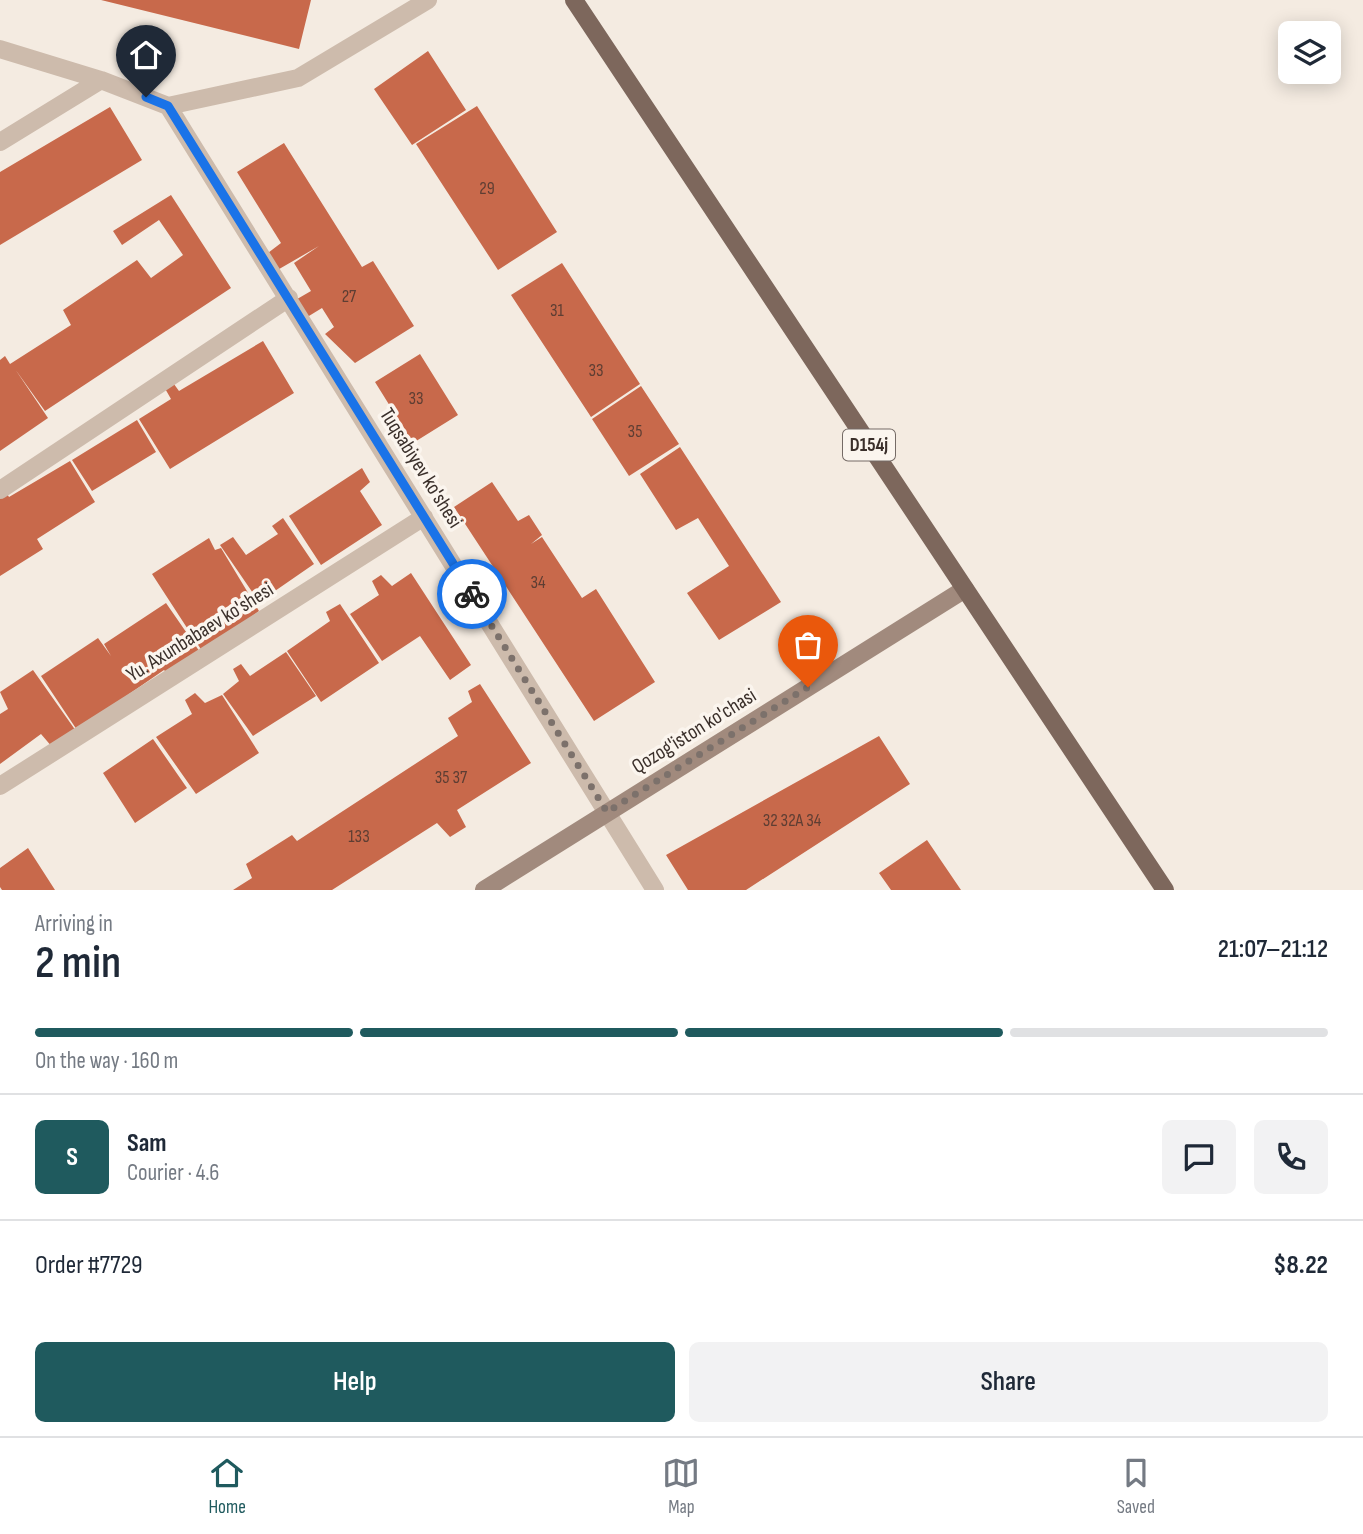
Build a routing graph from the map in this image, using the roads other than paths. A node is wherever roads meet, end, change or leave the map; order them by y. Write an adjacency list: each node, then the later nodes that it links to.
1 (428, 0): 5 (street)
2 (574, 0): 10 (main road, D154j)
3 (0, 49): 4 (street)
4 (101, 80): 5 (street); 6 (street)
5 (168, 106): 7 (street, Tuqsabiyev ko'shesi)
6 (0, 142)
7 (289, 298): 8 (street); 9 (street, Tuqsabiyev ko'shesi)
8 (0, 490)
9 (424, 517): 11 (street, Yu. Axunbabaev ko'shesi); 12 (street, Tuqsabiyev ko'shesi)
10 (965, 589): 12 (street, Qozog'iston ko'chasi); 15 (main road, D154j)
11 (0, 786)
12 (607, 812): 13 (street, Qozog'iston ko'chasi); 14 (street, Tuqsabiyev ko'shesi)
13 (484, 890)
14 (655, 890)
15 (1165, 890)

